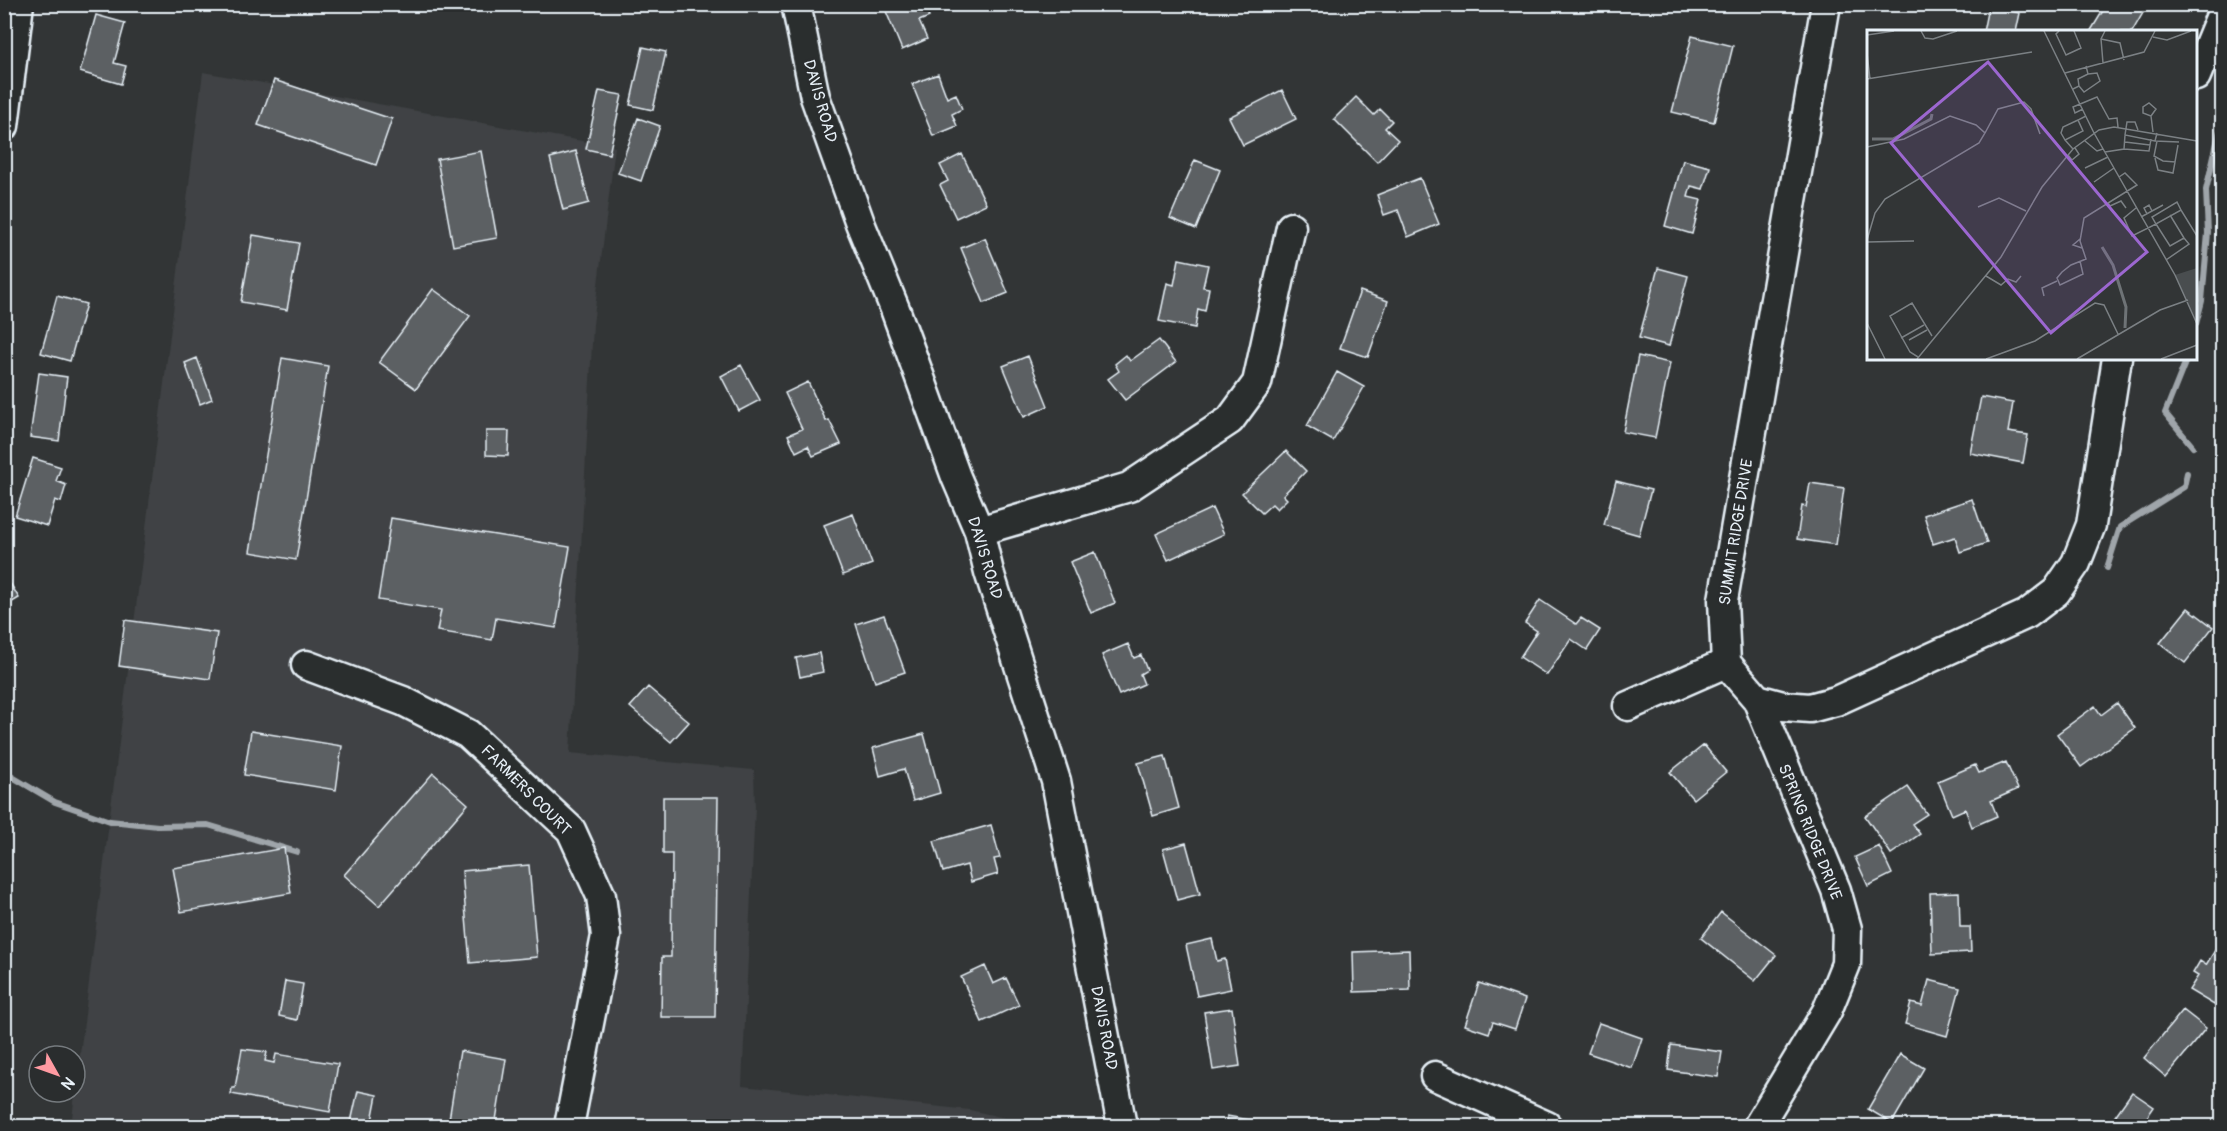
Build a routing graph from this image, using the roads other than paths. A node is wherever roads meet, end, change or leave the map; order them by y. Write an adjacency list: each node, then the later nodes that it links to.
1 (19, 4): 6 (street)
2 (795, 4): 9 (street, DAVIS ROAD)
3 (1826, 4): 10 (street, SUMMIT RIDGE DRIVE)
4 (2223, 13): 5 (street)
5 (2197, 74)
6 (4, 126)
7 (1291, 227): 9 (street)
8 (2117, 360): 12 (street)
9 (979, 531): 16 (street, DAVIS ROAD)
10 (1726, 663): 12 (street); 13 (street)
11 (306, 665): 15 (street, FARMERS COURT)
12 (1756, 699): 18 (street, SPRING RIDGE DRIVE)
13 (1628, 706)
14 (1435, 1076): 17 (street)
15 (569, 1126)
16 (1122, 1126)
17 (1547, 1126)
18 (1758, 1126)

